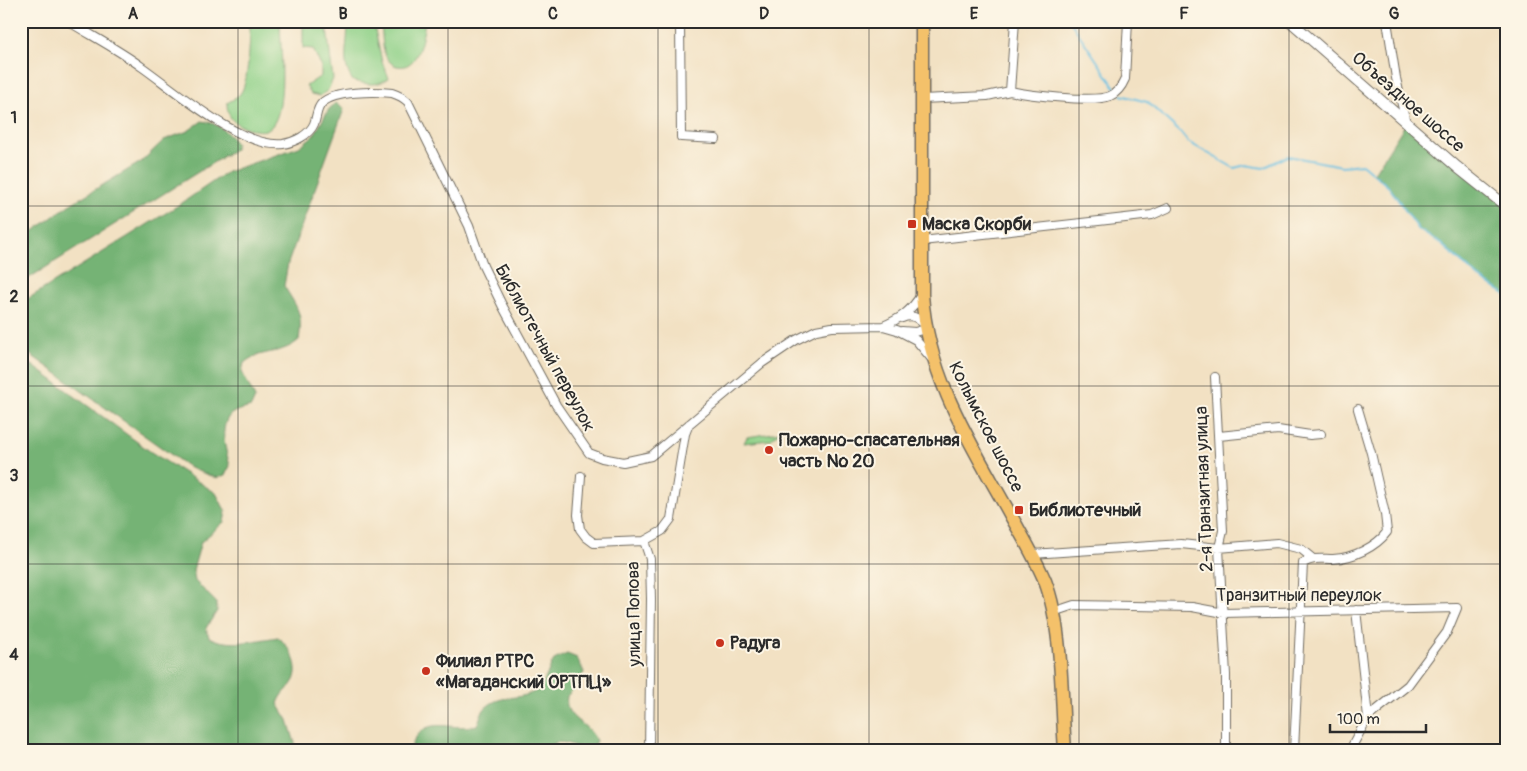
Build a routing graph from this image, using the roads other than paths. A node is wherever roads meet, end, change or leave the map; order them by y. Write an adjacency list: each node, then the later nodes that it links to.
1 (68, 21): 23 (street, Библиотечный переулок)
2 (680, 21): 11 (street)
3 (922, 21): 9 (highway, Колымское шоссе)
4 (1015, 21): 8 (street)
5 (1128, 21): 8 (street)
6 (1290, 21): 10 (street, Объездное шоссе)
7 (1387, 21): 10 (street)
8 (1010, 91): 9 (street)
9 (922, 99): 14 (highway, Колымское шоссе)
10 (1406, 123): 12 (street, Объездное шоссе)
11 (716, 139)
12 (1506, 206)
13 (1168, 208): 14 (street)
14 (922, 240): 15 (highway, Колымское шоссе)
15 (922, 295): 16 (street, Библиотечный переулок); 18 (highway, Колымское шоссе)
16 (899, 319): 17 (street, Библиотечный переулок); 18 (street)
17 (883, 326): 19 (street, Библиотечный переулок); 23 (street, Библиотечный переулок)
18 (924, 326): 19 (street); 20 (highway, Колымское шоссе)
19 (897, 330): 20 (street, Библиотечный переулок)
20 (933, 360): 29 (highway, Колымское шоссе)
21 (1215, 377): 25 (street, 2-я Транзитная улица)
22 (1358, 409): 30 (street)
23 (690, 422): 27 (street)
24 (1321, 434): 25 (street)
25 (1219, 436): 28 (street, 2-я Транзитная улица)
26 (581, 476): 27 (street, улица Попова)
27 (644, 541): 36 (street, улица Попова)
28 (1219, 548): 29 (street); 30 (street); 34 (street, 2-я Транзитная улица)
29 (1032, 554): 33 (highway, Колымское шоссе)
30 (1312, 558): 32 (street)
31 (1356, 610): 32 (street, Транзитный переулок); 35 (street); 35 (street, Транзитный переулок)
32 (1301, 611): 34 (street, Транзитный переулок); 39 (street)
33 (1053, 612): 34 (street, Транзитный переулок); 37 (highway, Колымское шоссе)
34 (1224, 613): 38 (street, 2-я Транзитная улица)
35 (1368, 718): 40 (street)
36 (649, 750)
37 (1065, 750)
38 (1226, 750)
39 (1294, 750)
40 (1350, 750)

